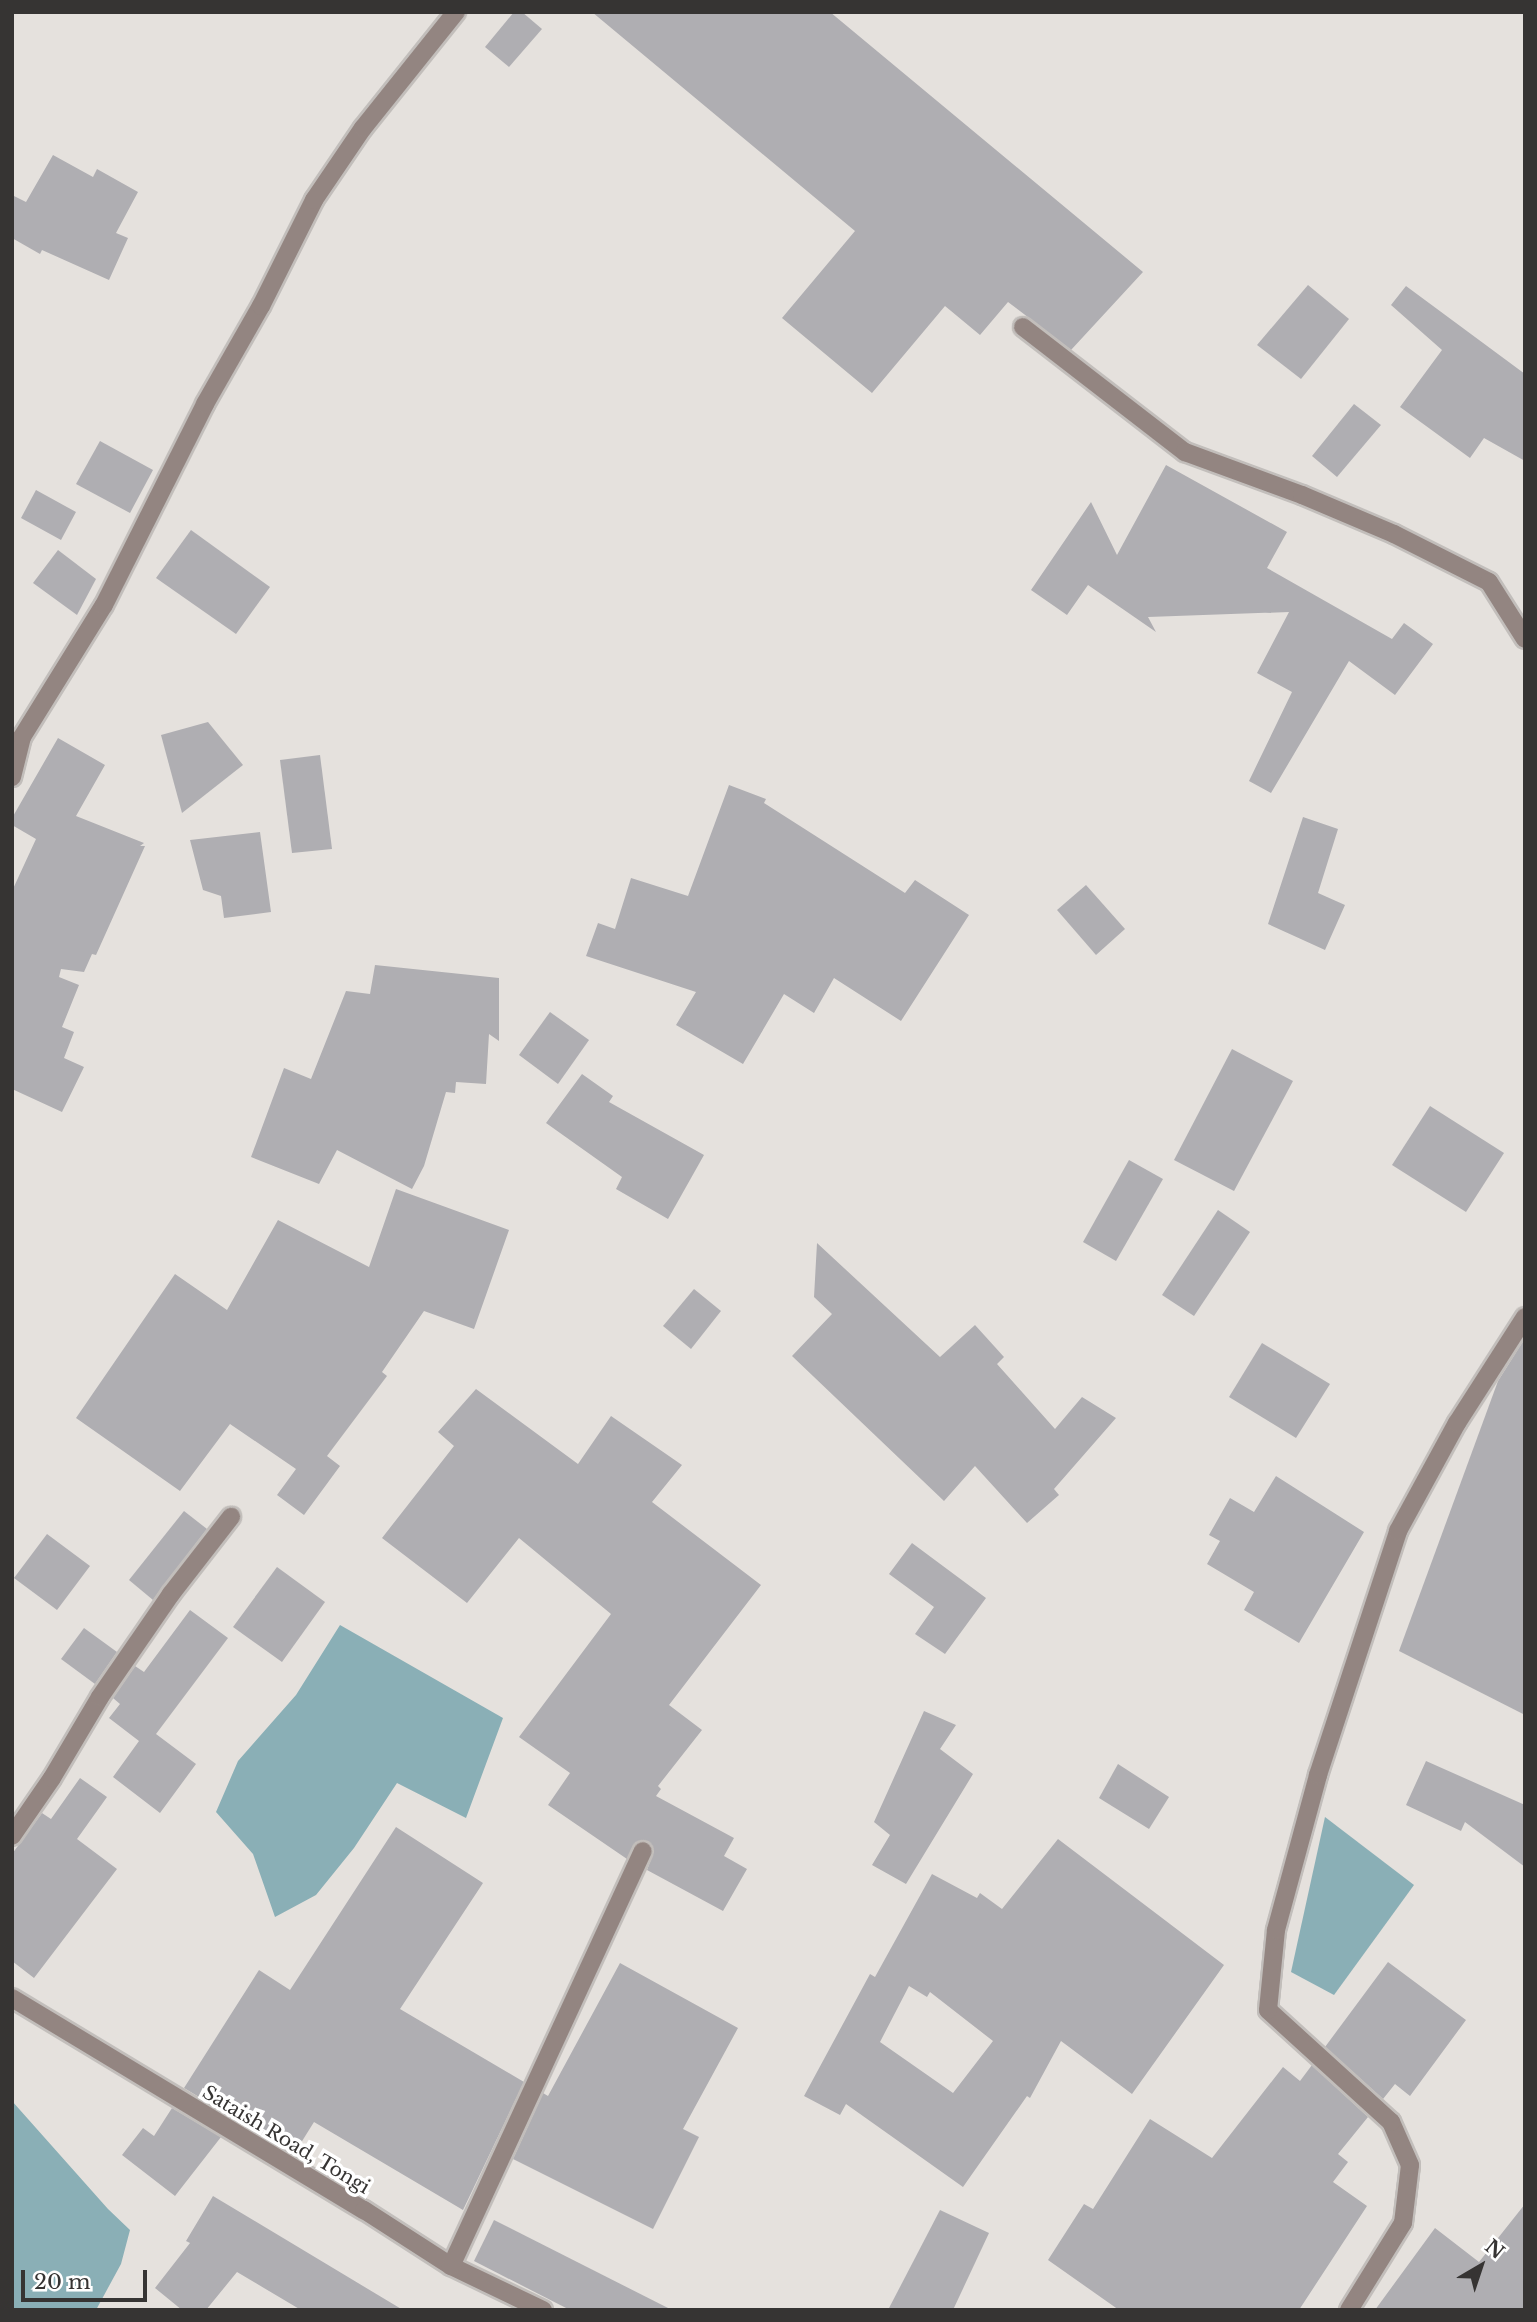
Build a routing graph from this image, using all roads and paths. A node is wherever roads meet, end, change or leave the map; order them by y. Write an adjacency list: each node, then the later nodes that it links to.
1 (456, 12): 4 (street)
2 (1023, 327): 3 (street)
3 (1525, 639)
4 (12, 777)
5 (1525, 1317): 12 (street)
6 (231, 1517): 7 (street)
7 (12, 1836)
8 (643, 1851): 10 (street)
9 (12, 1998): 10 (street, Sataish Road, Tongi)
10 (451, 2266): 11 (street, Sataish Road, Tongi)
11 (543, 2310)
12 (1349, 2310)

